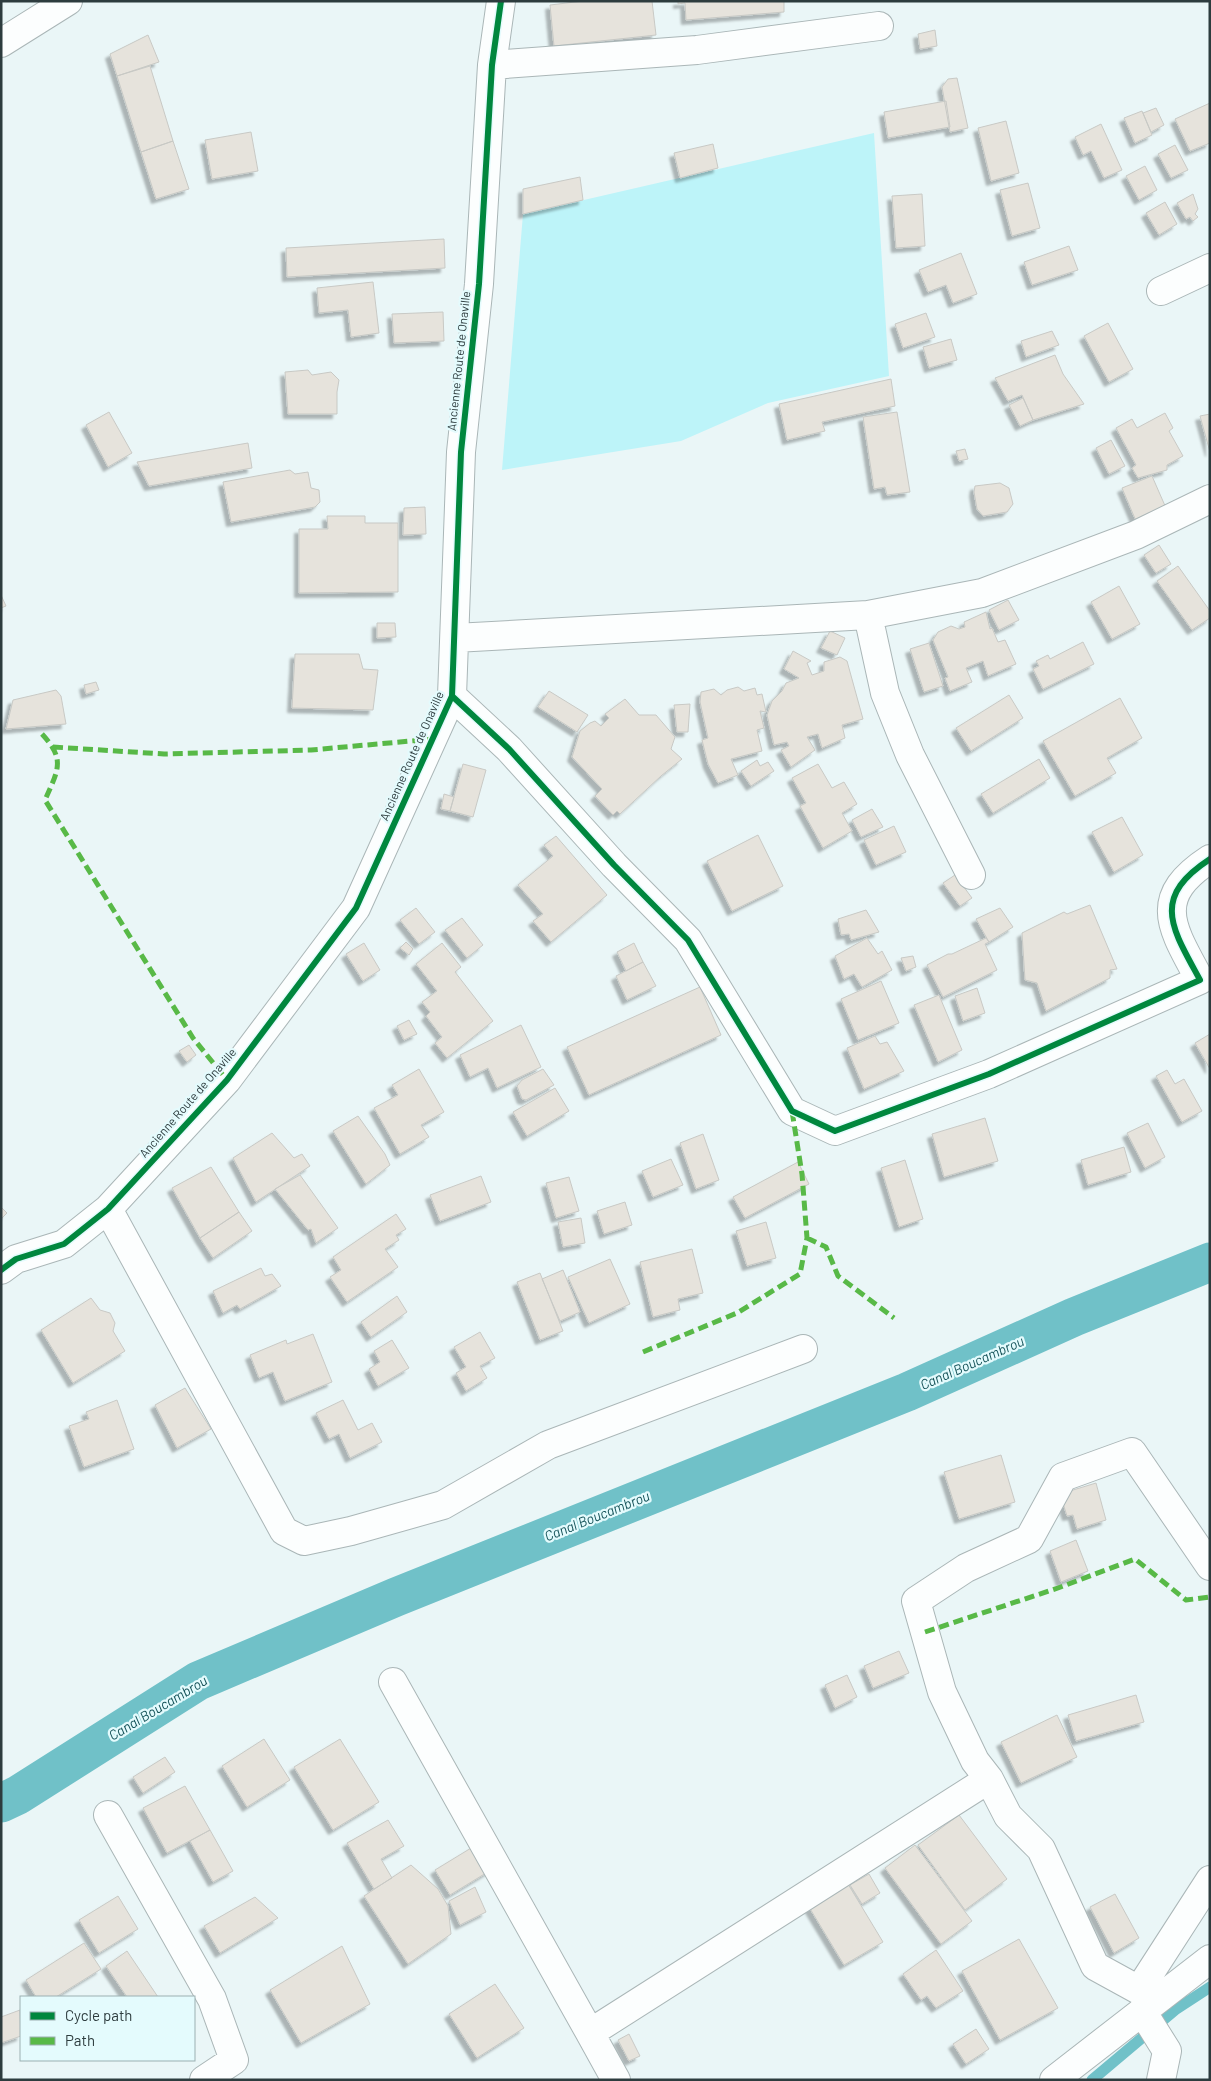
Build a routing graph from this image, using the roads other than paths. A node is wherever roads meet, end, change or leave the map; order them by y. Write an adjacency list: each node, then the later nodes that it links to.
1 (68, 1): 4 (street)
2 (501, 1): 5 (street, Ancienne Route de Onaville)
3 (879, 26): 5 (street)
4 (1, 43)
5 (492, 65): 10 (street, Ancienne Route de Onaville)
6 (1210, 268): 7 (street)
7 (1161, 291)
8 (1210, 499): 9 (street)
9 (868, 615): 10 (street); 13 (street)
10 (455, 638): 11 (street, Ancienne Route de Onaville)
11 (452, 696): 12 (street); 14 (street, Ancienne Route de Onaville)
12 (1210, 859)
13 (971, 875)
14 (108, 1209): 15 (street, Ancienne Route de Onaville); 16 (street)
15 (1, 1270)
16 (803, 1349)
17 (1210, 1566): 19 (street)
18 (394, 1682): 24 (street)
19 (989, 1779): 23 (street); 24 (street)
20 (108, 1815): 25 (street)
21 (1210, 1880): 23 (street)
22 (1210, 1959): 23 (street)
23 (1146, 2005): 27 (street); 28 (street)
24 (590, 2033): 26 (street)
25 (204, 2080)
26 (616, 2080)
27 (1054, 2080)
28 (1160, 2080)

